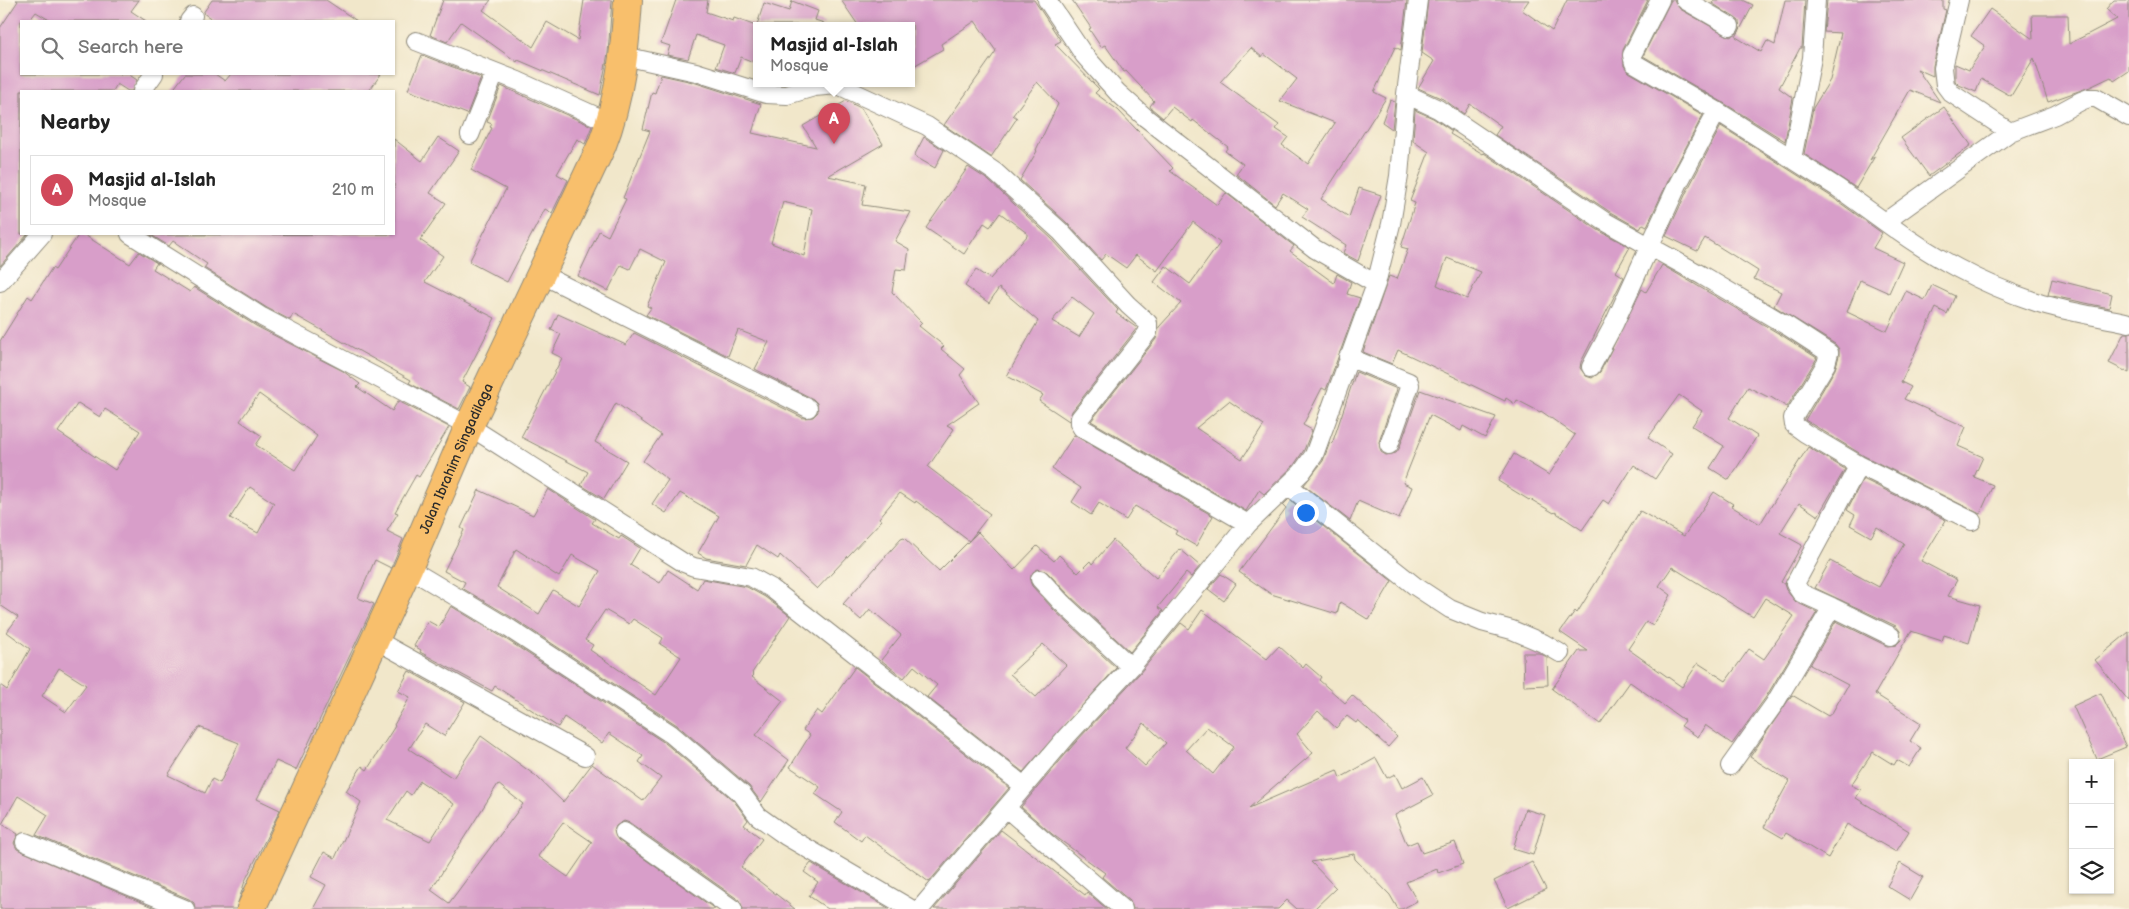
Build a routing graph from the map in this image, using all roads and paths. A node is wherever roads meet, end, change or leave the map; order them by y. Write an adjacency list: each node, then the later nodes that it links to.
1 (628, 0): 10 (highway, Jalan Ibrahim Singadilaga)
2 (1047, 0): 29 (street)
3 (1418, 0): 16 (street)
4 (1660, 0): 17 (street)
5 (1685, 0): 8 (street)
6 (1816, 0): 22 (street)
7 (1959, 0): 20 (street)
8 (1730, 26)
9 (416, 41): 11 (street)
10 (624, 56): 13 (street); 19 (highway, Jalan Ibrahim Singadilaga)
11 (495, 72): 19 (street); 21 (street)
12 (153, 75): 15 (street)
13 (814, 87)
14 (842, 87): 39 (street)
15 (143, 90)
16 (1406, 94): 26 (street); 29 (street)
17 (1717, 111): 22 (street); 26 (street)
18 (2129, 117): 20 (street)
19 (611, 123): 27 (highway, Jalan Ibrahim Singadilaga)
20 (2010, 132): 23 (street)
21 (470, 135)
22 (1792, 159): 23 (street)
23 (1885, 222): 30 (street)
24 (41, 235): 28 (street)
25 (132, 235): 34 (street)
26 (1650, 247): 32 (street); 36 (street)
27 (541, 274): 33 (street); 34 (highway, Jalan Ibrahim Singadilaga)
28 (0, 282)
29 (1376, 284): 31 (street)
30 (2129, 323)
31 (1348, 357): 35 (street); 37 (street)
32 (1591, 368)
33 (808, 408)
34 (469, 426): 40 (highway, Jalan Ibrahim Singadilaga); 49 (street)
35 (1389, 445)
36 (1859, 465): 38 (street); 42 (street)
37 (1289, 486): 39 (street); 45 (street)
38 (1972, 521)
39 (1248, 524): 46 (street)
40 (408, 568): 44 (highway, Jalan Ibrahim Singadilaga); 56 (street)
41 (1040, 580): 46 (street)
42 (1832, 607): 43 (street); 48 (street)
43 (1891, 636)
44 (374, 639): 47 (street); 54 (highway, Jalan Ibrahim Singadilaga)
45 (1560, 653)
46 (1131, 667): 49 (street)
47 (585, 756)
48 (1730, 766)
49 (1024, 786): 50 (street)
50 (1006, 808): 57 (street); 58 (street)
51 (624, 832): 55 (street)
52 (25, 842): 53 (street)
53 (185, 909)
54 (251, 909)
55 (733, 909)
56 (911, 909)
57 (920, 909)
58 (1123, 909)

